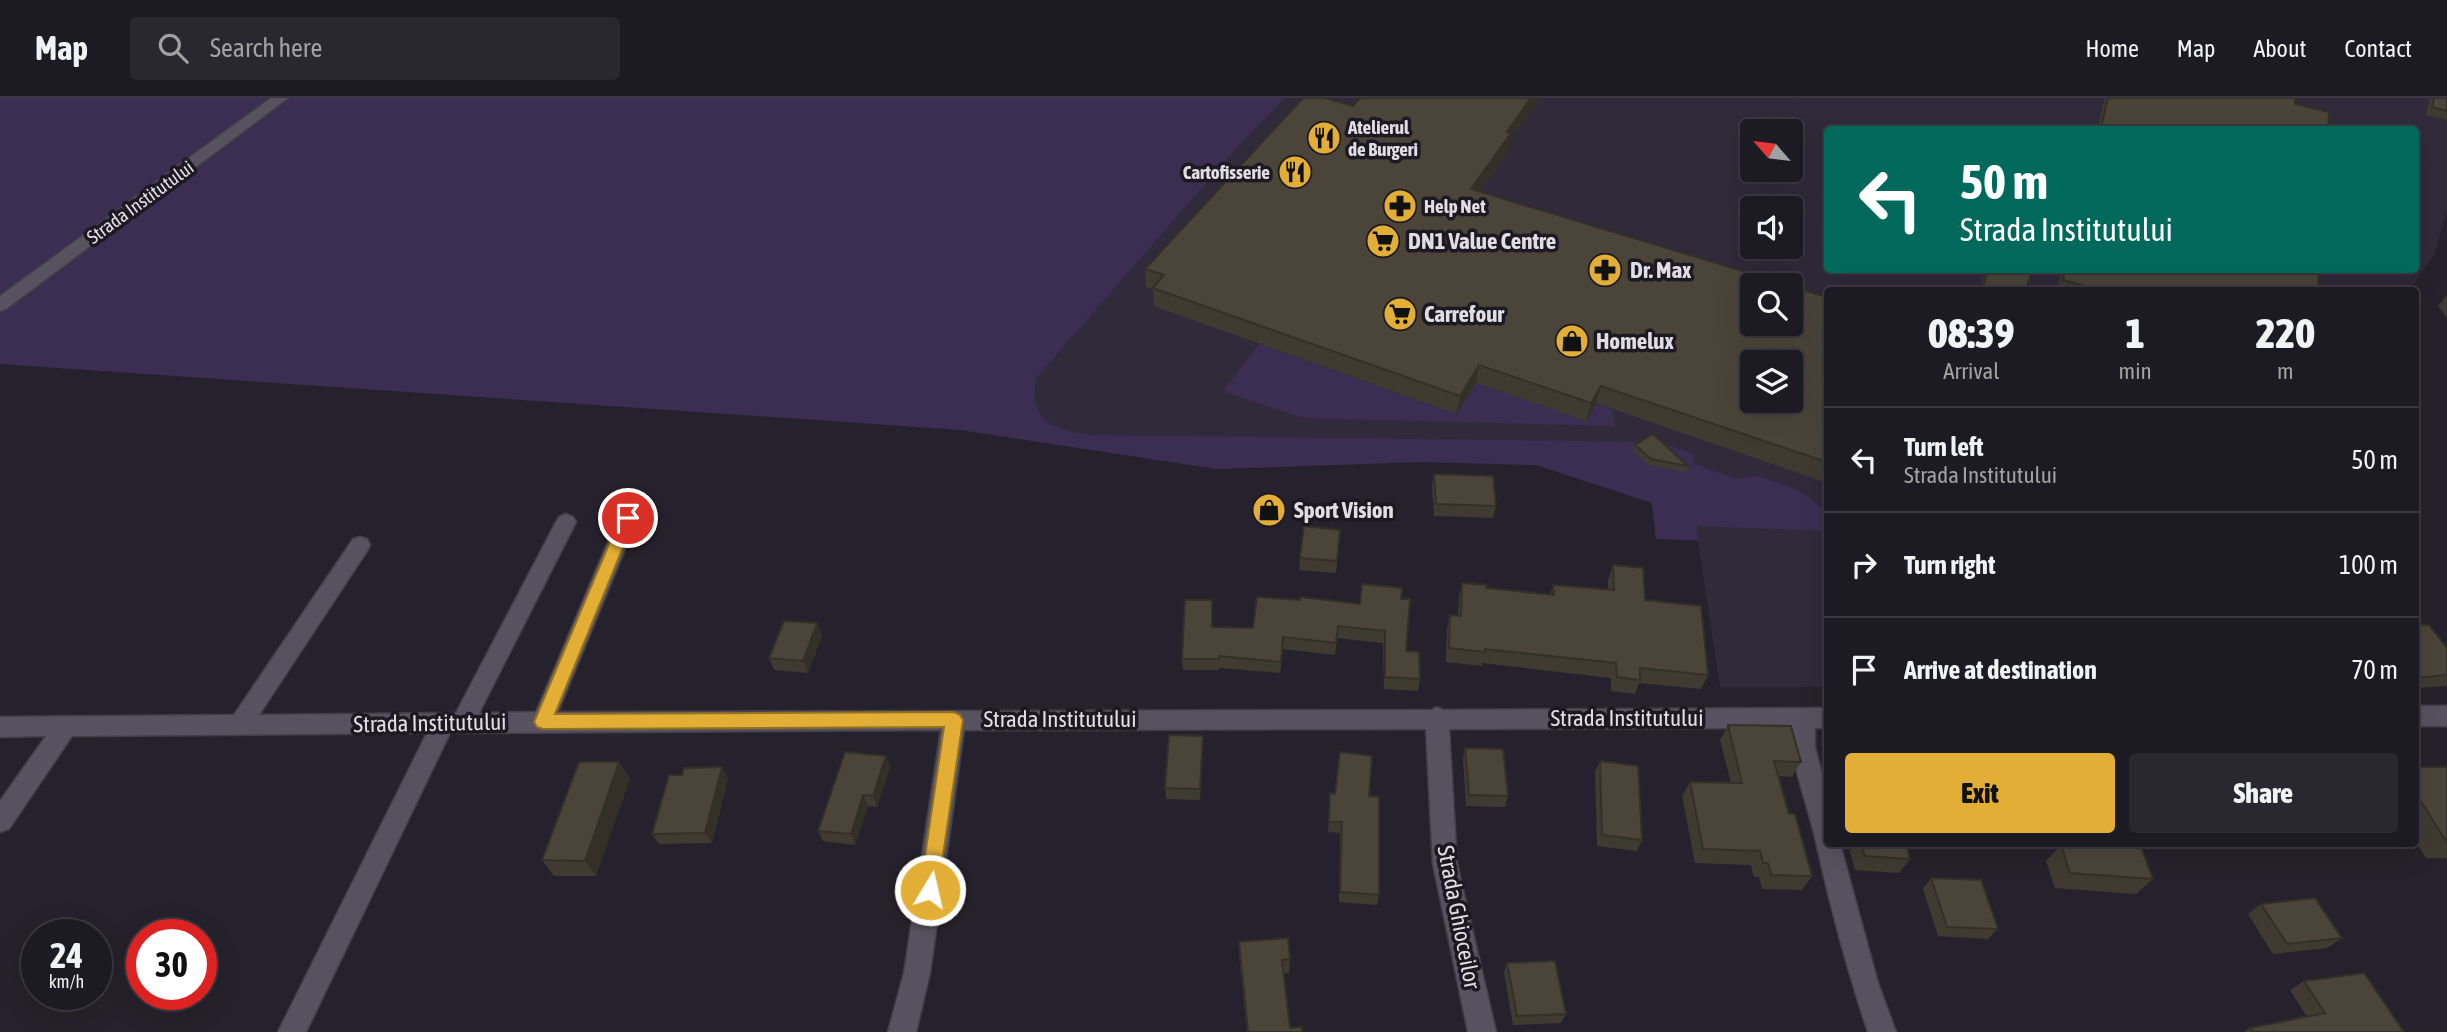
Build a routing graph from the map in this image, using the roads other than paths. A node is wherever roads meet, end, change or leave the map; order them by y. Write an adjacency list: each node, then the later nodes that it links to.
1 (281, 98): 2 (street, Strada Institutului)
2 (0, 305)
3 (628, 518): 13 (street)
4 (566, 522): 12 (street)
5 (360, 545): 14 (street)
6 (2419, 716): 7 (street)
7 (2447, 716)
8 (1437, 718): 9 (street, Strada Institutului); 11 (street, Strada Institutului); 22 (street, Strada Ghioceilor)
9 (1803, 718): 10 (street, Strada Institutului); 18 (street)
10 (1824, 718)
11 (954, 720): 13 (street, Strada Institutului); 21 (street)
12 (453, 722): 13 (street, Strada Institutului); 14 (street, Strada Institutului); 20 (street)
13 (543, 722)
14 (240, 724): 15 (street, Strada Institutului)
15 (66, 726): 16 (street, Strada Institutului); 17 (street)
16 (0, 727)
17 (0, 821)
18 (1824, 826)
19 (1830, 847): 23 (street)
20 (292, 1032)
21 (902, 1032)
22 (1482, 1032)
23 (1882, 1032)

